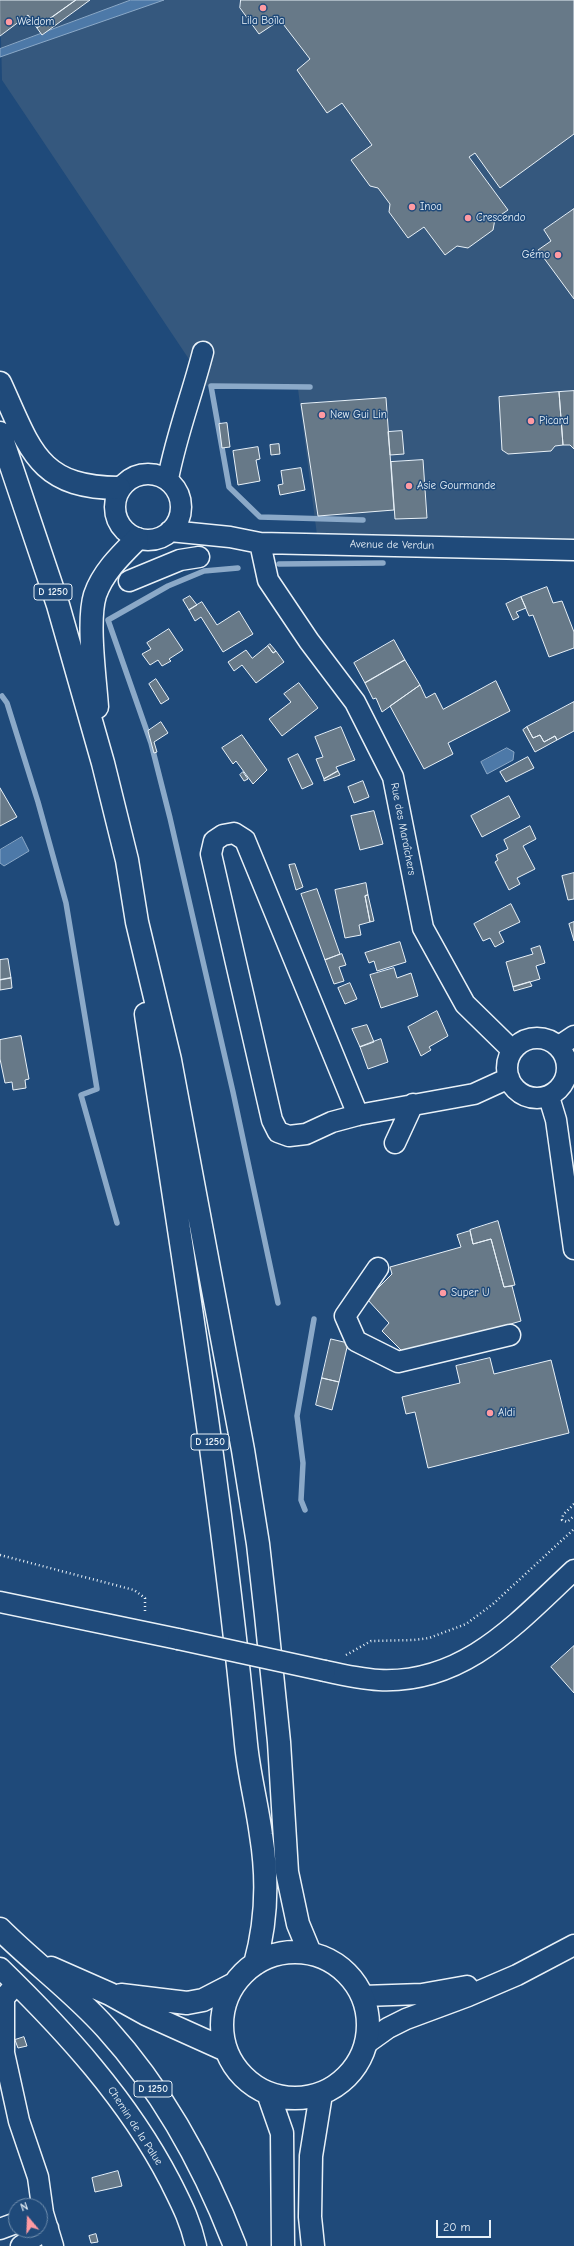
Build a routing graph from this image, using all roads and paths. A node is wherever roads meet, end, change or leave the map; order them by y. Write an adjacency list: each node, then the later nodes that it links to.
1 (203, 352): 4 (street)
2 (0, 383): 5 (main road)
3 (0, 433): 14 (main road, D 1250)
4 (160, 476): 5 (street); 6 (street)
5 (119, 488): 8 (street)
6 (181, 506): 7 (street); 8 (street)
7 (210, 535): 8 (street, Avenue de Verdun); 9 (street, Avenue de Verdun)
8 (154, 536): 12 (street); 14 (main road)
9 (260, 542): 10 (street, Avenue de Verdun); 17 (street, Rue des Maraîchers)
10 (574, 550)
11 (199, 557): 12 (street)
12 (162, 567): 13 (street)
13 (129, 581)
14 (100, 752): 15 (main road, D 1250)
15 (137, 922): 36 (main road, D 1250); 38 (main road, D 1250)
16 (566, 1041): 17 (street); 19 (street)
17 (512, 1050): 18 (street)
18 (509, 1078): 19 (street); 20 (street)
19 (549, 1097): 23 (street)
20 (413, 1104): 21 (street); 22 (street)
21 (358, 1115): 21 (street)
22 (395, 1143)
23 (574, 1249)
24 (378, 1268): 25 (street)
25 (510, 1335)
26 (574, 1504): 27 (path)
27 (574, 1516)
28 (574, 1529): 33 (path)
29 (0, 1555): 32 (path)
30 (574, 1570): 31 (street, bridge)
31 (0, 1602)
32 (144, 1617)
33 (344, 1656)
34 (0, 1929): 37 (main road)
35 (574, 1945): 40 (street)
36 (310, 1953): 38 (main road); 44 (main road)
37 (33, 1958): 43 (main road); 53 (main road, D 1250)
38 (255, 1964): 42 (main road)
39 (0, 1968): 41 (street, Chemin de la Palue)
40 (517, 1975): 44 (street); 45 (street)
41 (16, 1984): 49 (street); 52 (street, Chemin de la Palue)
42 (234, 1984): 43 (main road); 46 (main road)
43 (110, 1994): 46 (main road)
44 (363, 1996): 45 (main road)
45 (366, 2043): 48 (main road)
46 (226, 2050): 47 (main road)
47 (268, 2093): 48 (main road); 54 (main road)
48 (321, 2094): 55 (main road)
49 (42, 2198)
50 (31, 2238): 51 (street)
51 (21, 2246)
52 (196, 2246)
53 (235, 2246)
54 (283, 2246)
55 (313, 2246)

